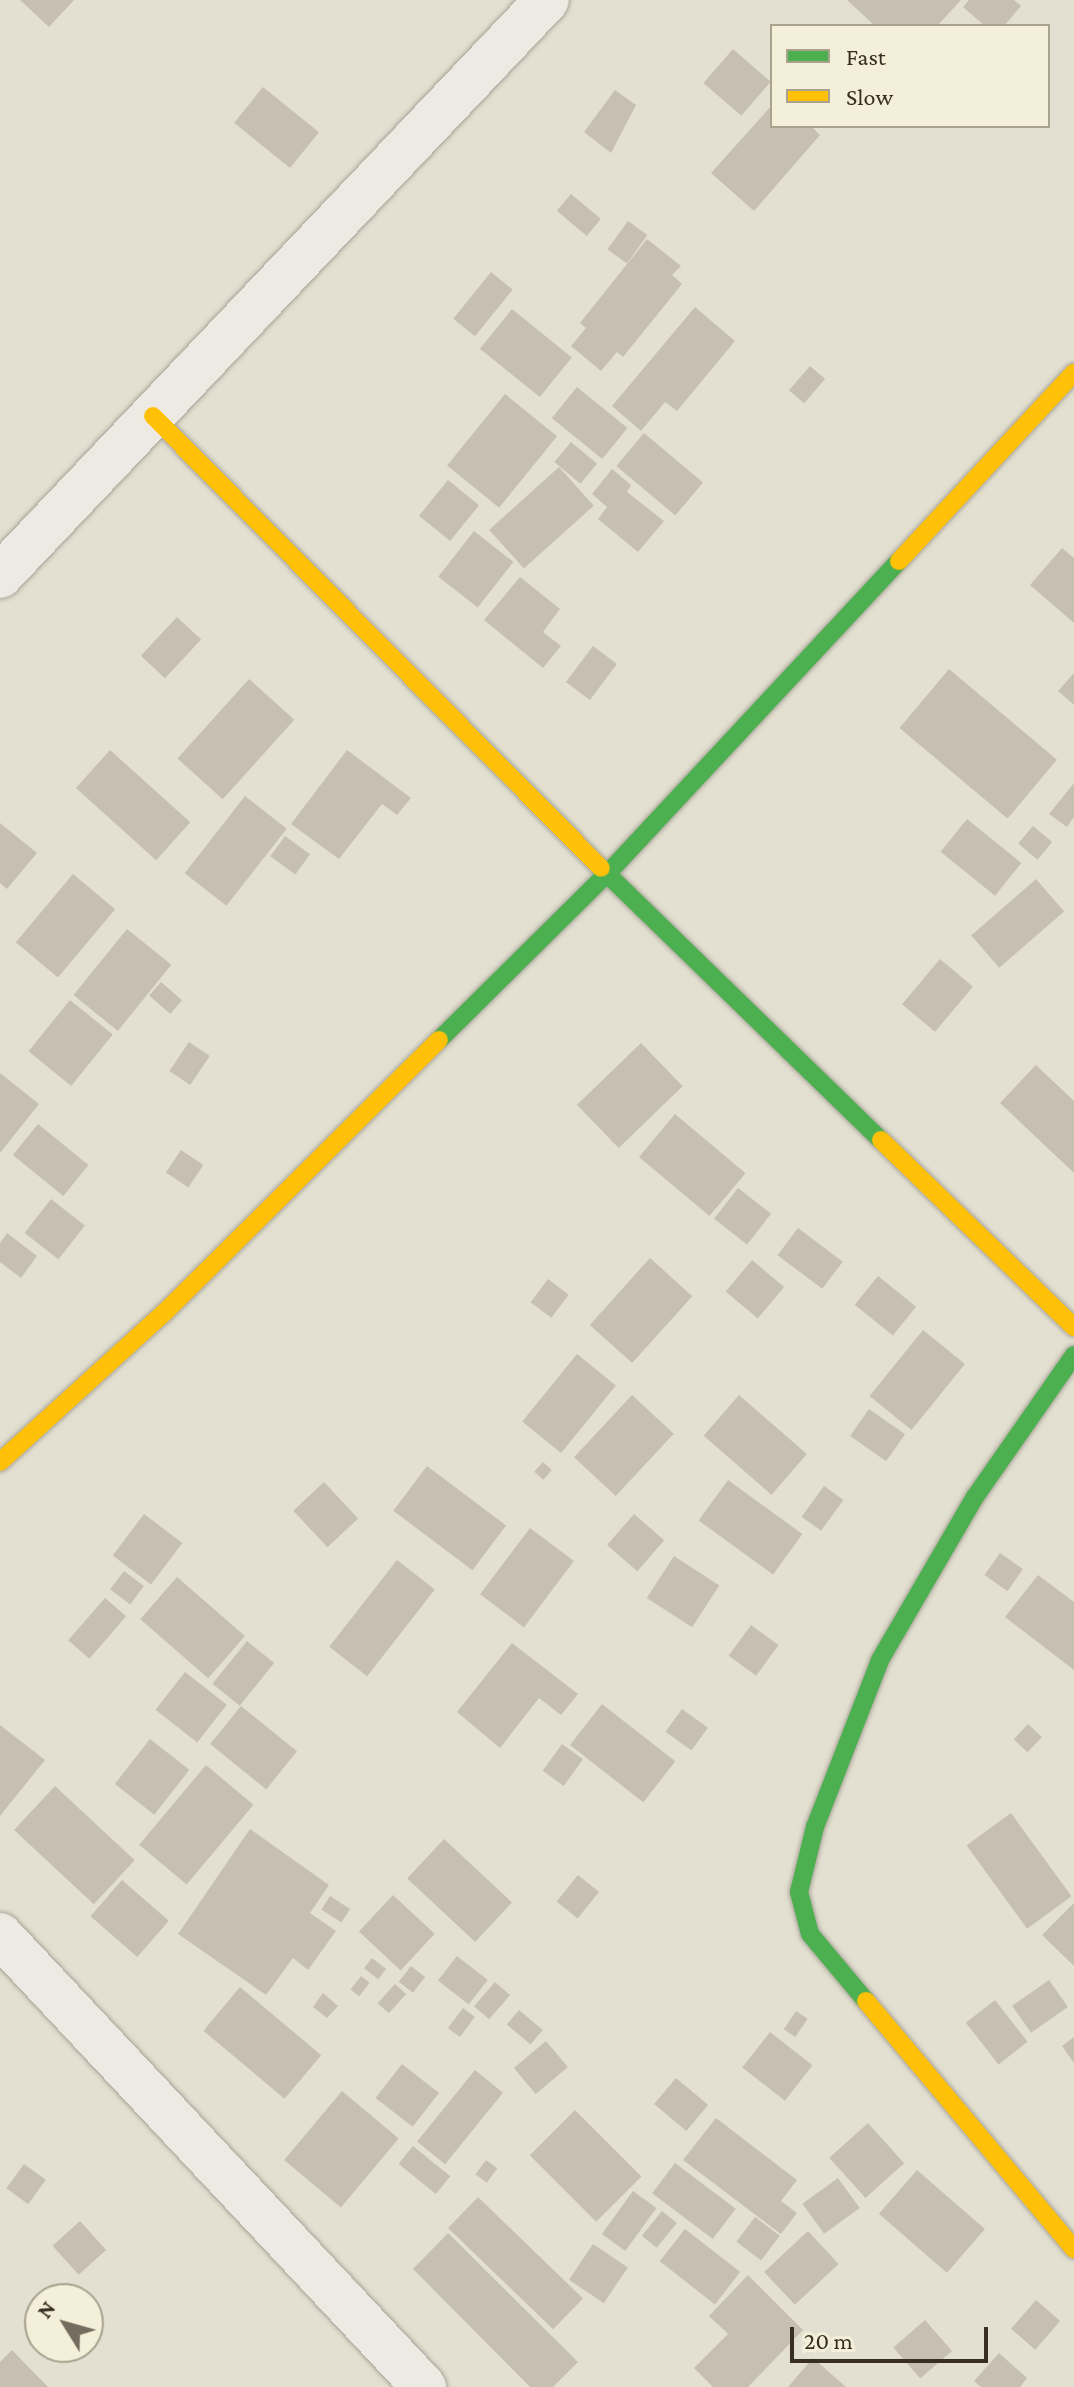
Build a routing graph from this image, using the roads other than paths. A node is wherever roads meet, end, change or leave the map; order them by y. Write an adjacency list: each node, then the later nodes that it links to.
1 (547, 0): 3 (street)
2 (1074, 373): 5 (street)
3 (153, 416): 4 (street); 5 (street)
4 (0, 576)
5 (607, 874): 6 (street); 8 (street)
6 (1074, 1327)
7 (1074, 1355): 10 (street)
8 (0, 1462)
9 (0, 1935): 11 (street)
10 (1074, 2249)
11 (424, 2387)

